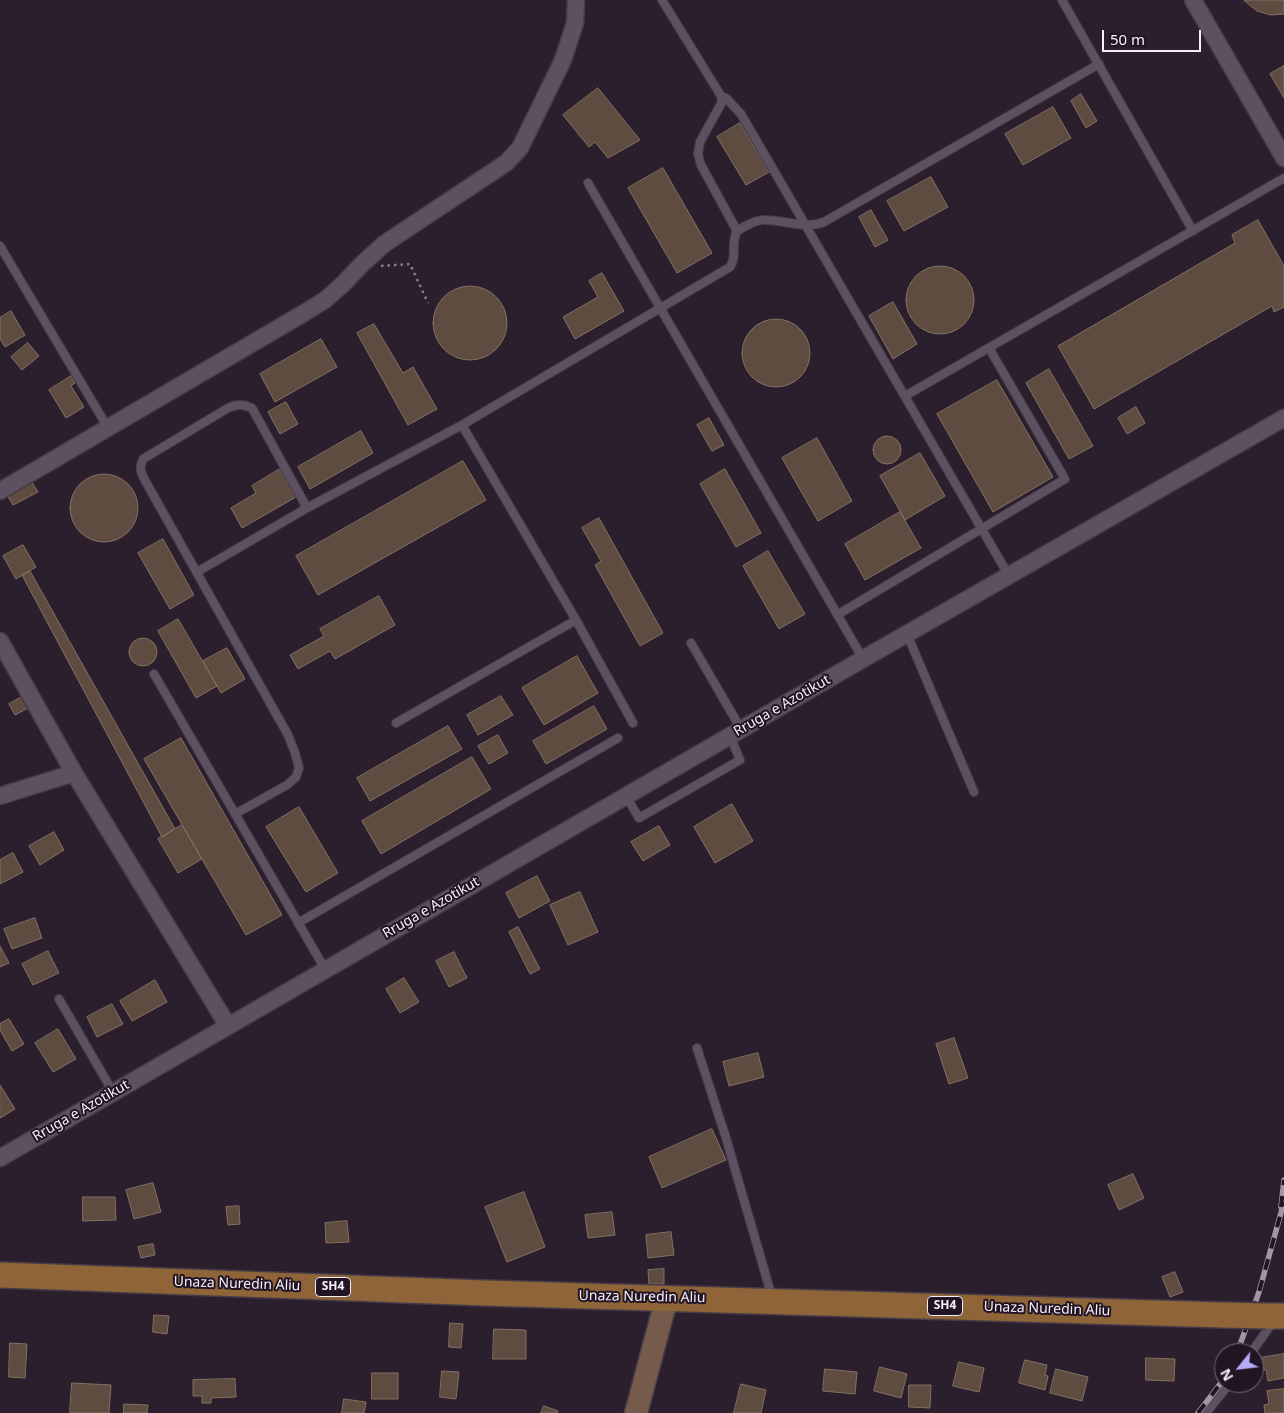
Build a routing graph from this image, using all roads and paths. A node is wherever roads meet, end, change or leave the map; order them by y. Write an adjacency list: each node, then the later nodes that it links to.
1 (576, 0): 14 (street)
2 (662, 0): 6 (lane)
3 (1062, 0): 5 (lane)
4 (1194, 0): 7 (street)
5 (1099, 64): 10 (lane); 11 (lane)
6 (721, 96): 10 (lane); 12 (lane)
7 (1284, 158)
8 (1284, 178): 11 (lane)
9 (588, 183): 16 (lane)
10 (806, 226): 12 (lane); 18 (lane)
11 (1193, 230): 17 (lane)
12 (738, 231): 16 (lane)
13 (0, 246): 21 (lane)
14 (360, 266): 15 (path); 21 (street)
15 (428, 303)
16 (660, 308): 20 (lane); 27 (lane)
17 (989, 348): 18 (lane); 24 (lane)
18 (905, 396): 24 (lane)
19 (1284, 418): 26 (street, Rruga e Azotikut)
20 (462, 425): 23 (lane); 28 (lane)
21 (108, 428): 22 (street)
22 (1, 488)
23 (308, 508): 25 (lane); 25 (lane)
24 (982, 529): 26 (lane); 27 (lane)
25 (197, 572): 42 (lane)
26 (1009, 576): 29 (street, Rruga e Azotikut)
27 (837, 615): 32 (lane)
28 (576, 620): 34 (lane); 35 (lane)
29 (906, 634): 32 (street, Rruga e Azotikut); 39 (lane)
30 (0, 641): 38 (street)
31 (691, 643): 36 (lane)
32 (862, 659): 36 (street, Rruga e Azotikut)
33 (154, 674): 42 (lane)
34 (396, 723)
35 (633, 723)
36 (735, 732): 41 (street, Rruga e Azotikut); 41 (lane)
37 (618, 738): 43 (lane)
38 (74, 773): 40 (street); 46 (street)
39 (974, 792)
40 (0, 796)
41 (626, 796): 44 (street, Rruga e Azotikut)
42 (235, 814): 43 (lane)
43 (298, 923): 44 (lane)
44 (325, 969): 46 (street, Rruga e Azotikut)
45 (59, 999): 48 (lane)
46 (228, 1026): 48 (street, Rruga e Azotikut)
47 (698, 1048): 52 (lane)
48 (113, 1092): 49 (street, Rruga e Azotikut)
49 (0, 1158)
50 (0, 1275): 51 (main road, Unaza Nuredin Aliu / SH4)
51 (667, 1297): 52 (main road, Unaza Nuredin Aliu / SH4); 56 (street)
52 (773, 1301): 53 (main road, Unaza Nuredin Aliu / SH4, bridge)
53 (1276, 1316): 54 (lane)
54 (1258, 1343)
55 (1222, 1393): 57 (lane)
56 (636, 1413)
57 (1206, 1413)

